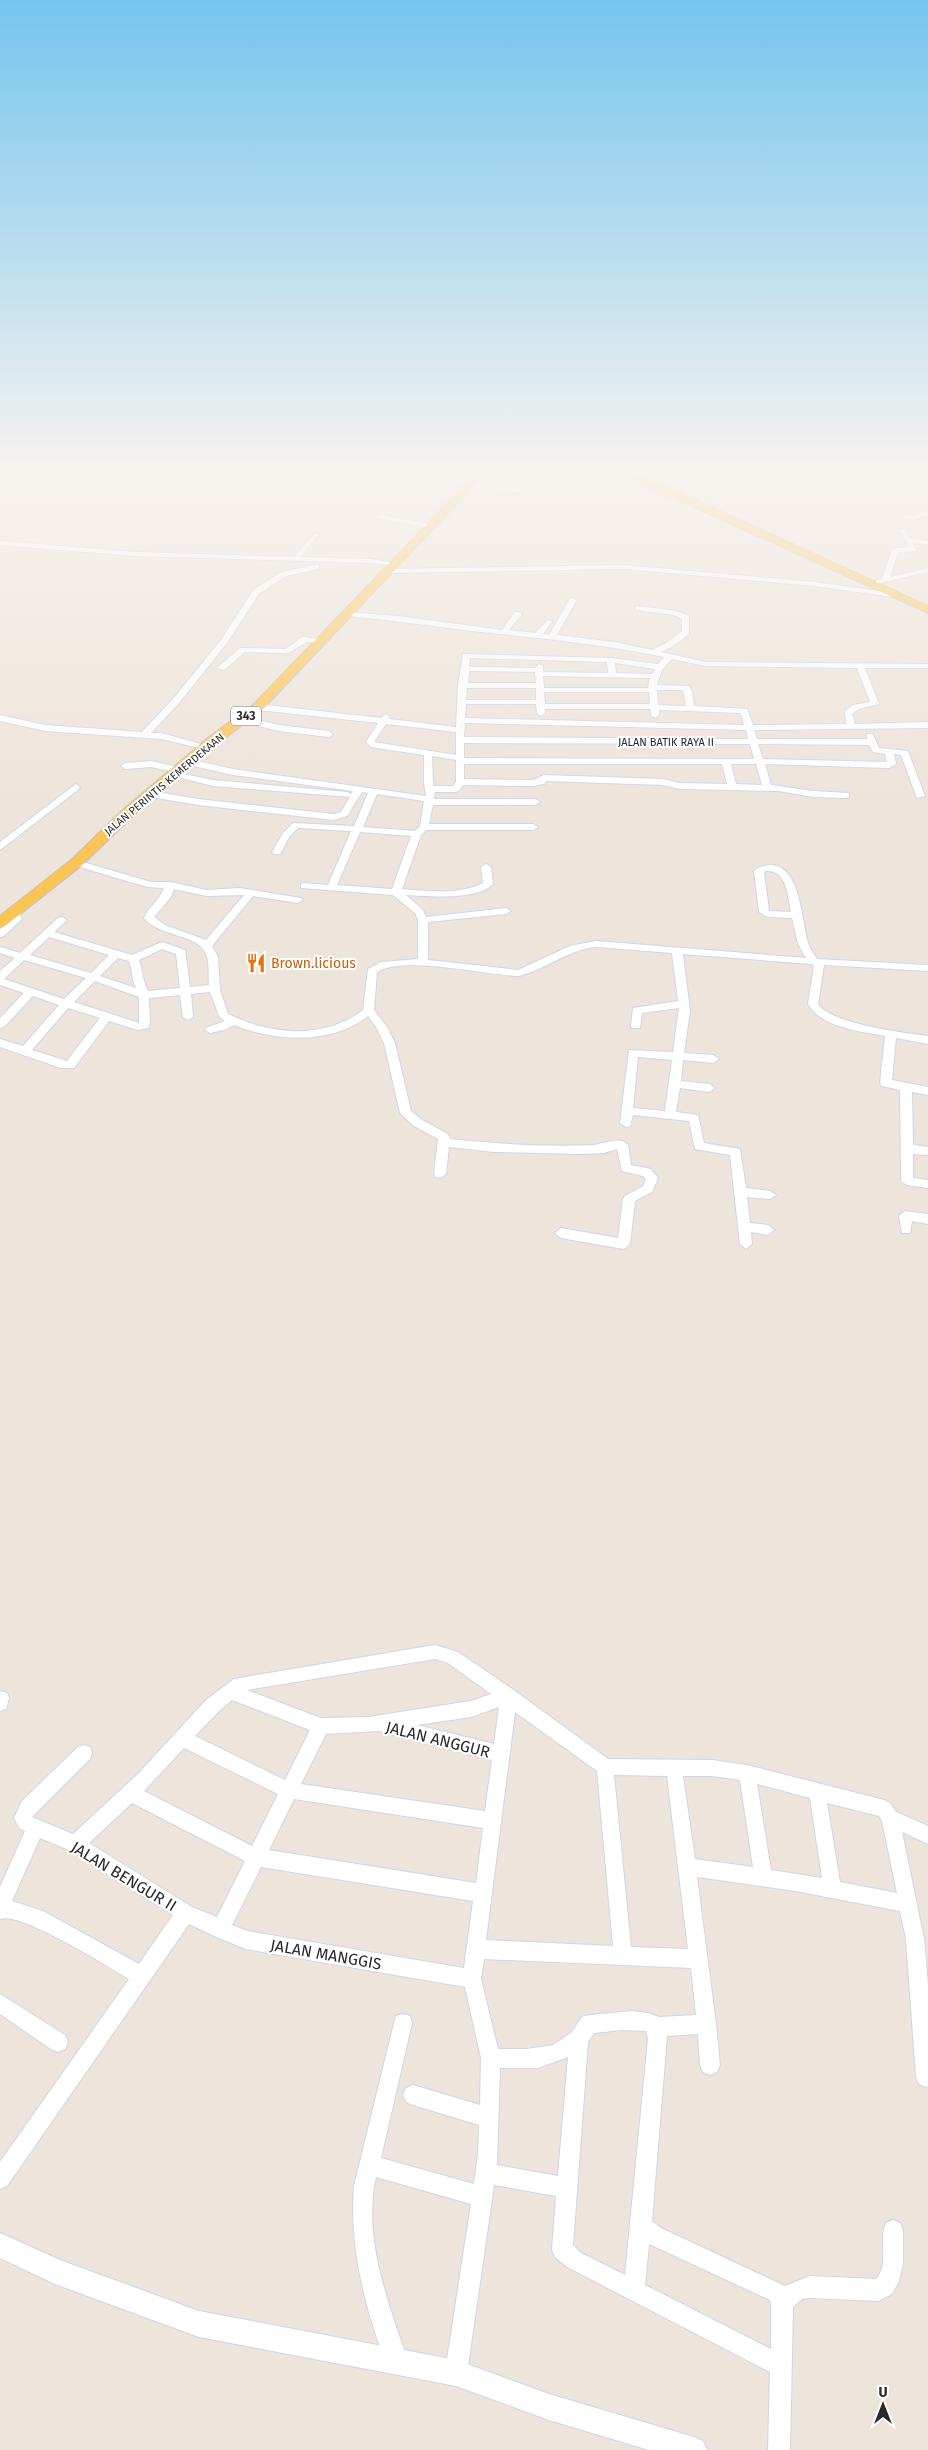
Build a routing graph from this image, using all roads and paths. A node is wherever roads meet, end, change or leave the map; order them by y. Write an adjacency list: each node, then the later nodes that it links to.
1 (273, 580): 50 (street)
2 (380, 580): 13 (main road, JALAN PERINTIS KEMERDEKAAN / 343)
3 (780, 580): 8 (street)
4 (862, 580): 8 (main road)
5 (877, 580): 7 (main road)
6 (888, 580): 7 (street)
7 (881, 582): 10 (main road)
8 (893, 595): 12 (main road)
9 (573, 600): 18 (street)
10 (928, 606)
11 (638, 608): 20 (street)
12 (928, 610)
13 (348, 614): 16 (street); 19 (main road, JALAN PERINTIS KEMERDEKAAN / 343)
14 (518, 614): 16 (street)
15 (548, 622): 17 (street)
16 (505, 631): 17 (street)
17 (538, 635): 18 (street)
18 (552, 637): 20 (street)
19 (322, 641): 27 (street); 36 (main road, JALAN PERINTIS KEMERDEKAAN / 343)
20 (654, 652): 21 (street)
21 (670, 656): 25 (street); 26 (street)
22 (539, 658): 23 (street); 28 (street); 29 (street)
23 (610, 660): 25 (street); 30 (street)
24 (928, 666): 26 (street)
25 (660, 667): 31 (street)
26 (861, 667): 48 (street)
27 (221, 668)
28 (464, 669): 29 (street); 32 (street)
29 (539, 672): 30 (street); 33 (street)
30 (612, 675): 31 (street)
31 (654, 676): 34 (street)
32 (462, 686): 33 (street); 35 (street)
33 (540, 688): 34 (street); 37 (street)
34 (653, 688): 38 (street); 39 (street)
35 (462, 702): 37 (street); 46 (street)
36 (261, 704): 41 (main road, JALAN PERINTIS KEMERDEKAAN / 343); 42 (street)
37 (540, 704): 38 (street); 43 (street)
38 (654, 707): 39 (street); 44 (street)
39 (690, 708): 47 (street)
40 (0, 718): 50 (street)
41 (241, 720): 51 (street); 57 (main road, JALAN PERINTIS KEMERDEKAAN / 343)
42 (384, 720): 46 (street); 59 (street)
43 (542, 722): 44 (street); 46 (street); 53 (street)
44 (656, 725): 47 (street); 54 (street)
45 (928, 725): 49 (street)
46 (461, 726): 52 (street)
47 (750, 726): 48 (street); 55 (street)
48 (851, 726): 49 (street)
49 (867, 726): 56 (street)
50 (145, 734): 57 (street)
51 (329, 734)
52 (461, 740): 53 (street, JALAN BATIK RAYA II); 60 (street)
53 (542, 740): 54 (street, JALAN BATIK RAYA II); 61 (street)
54 (658, 742): 55 (street, JALAN BATIK RAYA II); 66 (street)
55 (754, 742): 56 (street, JALAN BATIK RAYA II); 63 (street)
56 (872, 742): 58 (street)
57 (205, 748): 65 (main road, JALAN PERINTIS KEMERDEKAAN / 343)
58 (889, 751): 63 (street); 76 (street)
59 (428, 754): 60 (street); 77 (street)
60 (460, 760): 61 (street); 68 (street)
61 (542, 760): 66 (street); 67 (street)
62 (726, 762): 63 (street); 66 (street); 70 (street)
63 (760, 762): 71 (street)
64 (125, 766): 65 (street)
65 (180, 769): 73 (street); 73 (street); 74 (main road, JALAN PERINTIS KEMERDEKAAN / 343)
66 (662, 772): 67 (street); 70 (street)
67 (544, 778): 68 (street)
68 (460, 782): 77 (street)
69 (76, 786): 82 (street)
70 (732, 787): 71 (street)
71 (767, 787): 75 (street)
72 (374, 791): 73 (street); 77 (street); 80 (street)
73 (357, 793): 74 (street)
74 (151, 794): 84 (main road, JALAN PERINTIS KEMERDEKAAN / 343)
75 (846, 795)
76 (920, 796)
77 (430, 797): 78 (street); 81 (street)
78 (535, 802)
79 (533, 827): 81 (street)
80 (358, 829): 81 (street); 83 (street); 88 (street)
81 (421, 830): 89 (street)
82 (0, 847)
83 (277, 852)
84 (76, 863): 86 (street); 94 (main road, JALAN PERINTIS KEMERDEKAAN / 343)
85 (486, 867): 89 (street)
86 (170, 885): 90 (street); 99 (street)
87 (304, 886): 88 (street)
88 (332, 888): 89 (street)
89 (396, 892): 96 (street)
90 (250, 893): 91 (street); 99 (street)
91 (298, 900)
92 (506, 911): 96 (street)
93 (796, 915): 93 (street); 106 (street)
94 (5, 918): 97 (street)
95 (62, 920): 98 (street)
96 (423, 920): 105 (street)
97 (0, 934)
98 (49, 934): 102 (street); 103 (street)
99 (207, 946): 113 (street)
100 (0, 950): 103 (street)
101 (677, 951): 105 (street); 106 (street); 118 (street)
102 (116, 954): 104 (street); 109 (street)
103 (23, 956): 108 (street); 109 (street)
104 (133, 959): 110 (street); 114 (street)
105 (423, 962): 119 (street)
106 (817, 962): 107 (street); 126 (street)
107 (928, 968)
108 (0, 977)
109 (94, 977): 112 (street); 117 (street)
110 (136, 977): 112 (street); 116 (street)
111 (0, 981): 115 (street)
112 (125, 987): 116 (street)
113 (214, 988): 114 (street); 122 (street)
114 (186, 990): 116 (street); 120 (street)
115 (31, 992): 117 (street); 123 (street)
116 (144, 995): 121 (street)
117 (66, 1003): 121 (street); 129 (street)
118 (684, 1004): 124 (street); 130 (street)
119 (368, 1011): 122 (street); 137 (street)
120 (188, 1017)
121 (107, 1018): 129 (street)
122 (234, 1021): 125 (street)
123 (0, 1026)
124 (636, 1026)
125 (210, 1030)
126 (891, 1034): 127 (street); 133 (street)
127 (928, 1040)
128 (0, 1043): 129 (street)
129 (25, 1051)
130 (678, 1057): 131 (street); 132 (street); 136 (street)
131 (713, 1059)
132 (674, 1084): 134 (street); 136 (street)
133 (906, 1087): 135 (street); 138 (street)
134 (709, 1088)
135 (928, 1091)
136 (670, 1115): 142 (street)
137 (444, 1142): 140 (street); 148 (street)
138 (907, 1149): 139 (street); 141 (street)
139 (928, 1151)
140 (440, 1174)
141 (928, 1184)
142 (740, 1192): 143 (street); 145 (street)
143 (770, 1195)
144 (928, 1219): 147 (street)
145 (744, 1227): 146 (street); 149 (street)
146 (768, 1230)
147 (906, 1230)
148 (561, 1234)
149 (746, 1244)
150 (231, 1692): 151 (street); 153 (street); 154 (street)
151 (509, 1696): 152 (street); 156 (street); 157 (street)
152 (375, 1723): 153 (street); 156 (street, JALAN ANGGUR)
153 (321, 1726): 160 (street)
154 (181, 1738): 160 (street); 162 (street)
155 (84, 1753): 165 (street)
156 (501, 1754): 164 (street)
157 (605, 1767): 158 (street); 178 (street)
158 (674, 1768): 159 (street); 169 (street)
159 (747, 1773): 161 (street); 170 (street)
160 (288, 1790): 164 (street); 168 (street)
161 (817, 1790): 163 (street); 171 (street)
162 (130, 1793): 167 (street); 168 (street)
163 (890, 1818): 166 (street); 173 (street)
164 (492, 1820): 172 (street)
165 (35, 1828): 167 (street, JALAN BENGUR II); 174 (street)
166 (928, 1835)
167 (75, 1844): 175 (street, JALAN BENGUR II)
168 (256, 1857): 172 (street); 176 (street)
169 (686, 1867): 170 (street); 179 (street)
170 (762, 1877): 171 (street)
171 (832, 1888): 173 (street)
172 (482, 1893): 177 (street)
173 (908, 1904): 190 (street)
174 (1, 1908): 180 (street)
175 (186, 1913): 176 (street, JALAN MANGGIS); 180 (street)
176 (220, 1930): 181 (street, JALAN MANGGIS)
177 (475, 1949): 178 (street); 181 (street)
178 (623, 1955): 179 (street)
179 (698, 1959): 184 (street)
180 (142, 1976): 195 (street)
181 (472, 1979): 188 (street)
182 (0, 2003): 187 (street)
183 (403, 2023): 193 (street)
184 (708, 2024): 185 (street); 189 (street)
185 (655, 2027): 186 (street); 198 (street)
186 (579, 2039): 188 (street); 196 (street)
187 (58, 2042)
188 (492, 2058): 192 (street)
189 (710, 2064)
190 (926, 2077)
191 (413, 2094): 192 (street)
192 (489, 2118): 194 (street)
193 (369, 2165): 197 (street); 203 (street)
194 (486, 2173): 196 (street); 197 (street)
195 (0, 2179)
196 (566, 2188): 201 (street)
197 (482, 2197): 205 (street)
198 (641, 2226): 201 (street); 202 (street)
199 (893, 2230): 202 (street)
200 (0, 2245): 203 (street)
201 (634, 2291): 204 (street)
202 (782, 2303): 204 (street)
203 (396, 2362): 205 (street)
204 (782, 2366): 207 (street)
205 (456, 2373): 206 (street)
206 (694, 2450)
207 (779, 2450)

